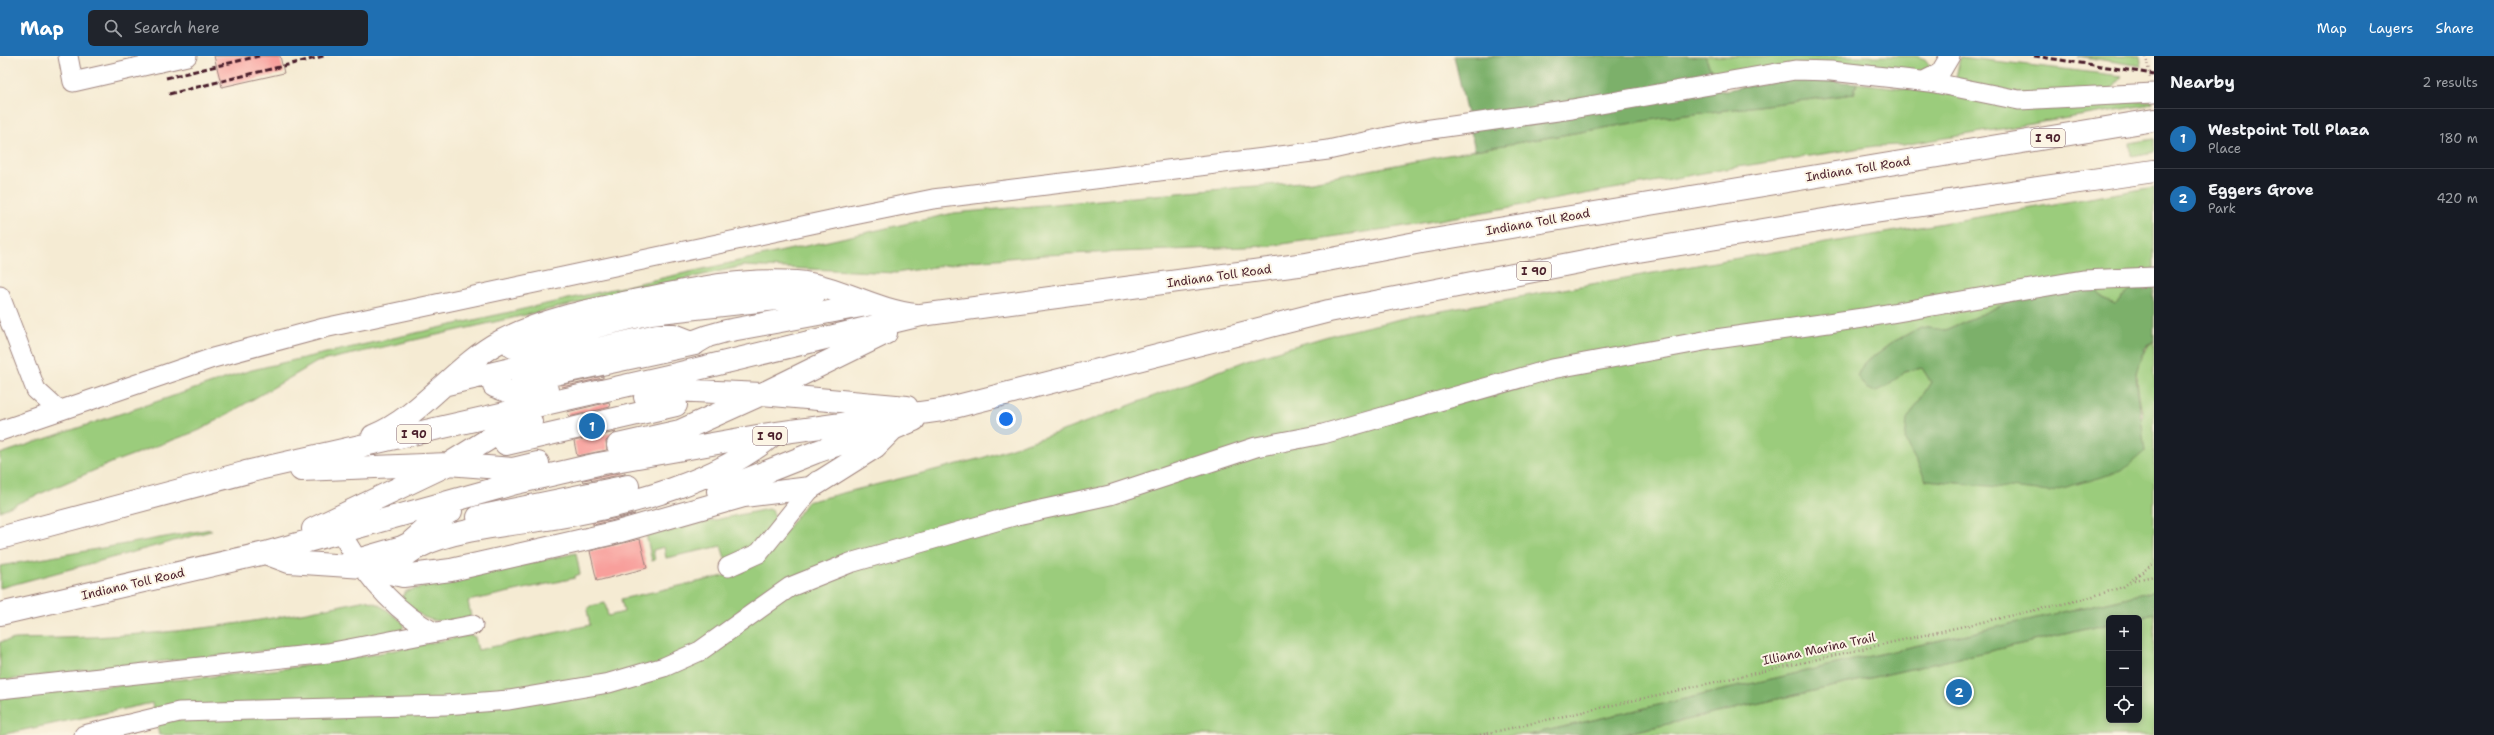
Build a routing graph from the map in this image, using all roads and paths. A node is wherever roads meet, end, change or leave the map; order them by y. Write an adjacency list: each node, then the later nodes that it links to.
1 (68, 56): 2 (street)
2 (187, 56)
3 (1950, 56): 5 (street)
4 (2146, 56): 6 (path)
5 (1924, 81): 6 (street); 16 (street)
6 (2152, 86)
7 (2154, 120): 12 (highway, Indiana Toll Road / I 90)
8 (2144, 172): 17 (highway, I 90)
9 (2154, 277): 51 (street)
10 (0, 296): 16 (street)
11 (876, 304): 12 (highway); 13 (highway); 14 (highway)
12 (921, 315): 15 (highway, I 90); 24 (highway, I 90)
13 (701, 340): 14 (highway); 18 (highway)
14 (437, 389): 18 (highway); 23 (highway)
15 (762, 394): 17 (highway, I 90); 26 (highway, I 90); 26 (highway, I 90)
16 (58, 410): 20 (street)
17 (934, 412): 19 (highway, I 90); 22 (highway); 30 (highway)
18 (411, 413): 23 (highway)
19 (884, 419): 21 (highway, I 90); 22 (street)
20 (0, 431)
21 (768, 435): 25 (highway); 29 (highway); 35 (highway, I 90)
22 (866, 435): 30 (street); 33 (highway)
23 (357, 441): 24 (highway); 28 (highway)
24 (332, 453): 27 (highway); 28 (highway, I 90)
25 (715, 455): 29 (highway); 34 (highway)
26 (448, 464): 27 (highway, I 90); 36 (highway, I 90)
27 (295, 471): 28 (highway, I 90); 31 (highway)
28 (246, 472): 31 (highway, I 90)
29 (659, 486): 33 (highway); 39 (highway); 44 (highway)
30 (810, 488): 32 (highway); 43 (street)
31 (181, 490): 38 (highway, I 90)
32 (744, 496): 33 (highway); 44 (highway)
33 (702, 497): 44 (highway)
34 (451, 511): 35 (highway); 39 (highway)
35 (406, 514): 37 (highway, I 90)
36 (306, 533): 37 (street); 40 (highway, I 90)
37 (339, 533): 40 (highway, I 90); 42 (street)
38 (0, 538)
39 (412, 541): 42 (highway)
40 (263, 554): 42 (highway); 47 (highway, Indiana Toll Road / I 90)
41 (2154, 563): 46 (path, Illiana Marina Trail)
42 (355, 564): 44 (highway); 49 (street)
43 (728, 567)
44 (401, 568)
45 (2154, 576): 46 (path)
46 (2132, 580): 52 (path, Illiana Marina Trail)
47 (0, 614)
48 (473, 625): 49 (street)
49 (434, 632): 50 (street)
50 (0, 689)
51 (84, 735)
52 (1480, 735)

